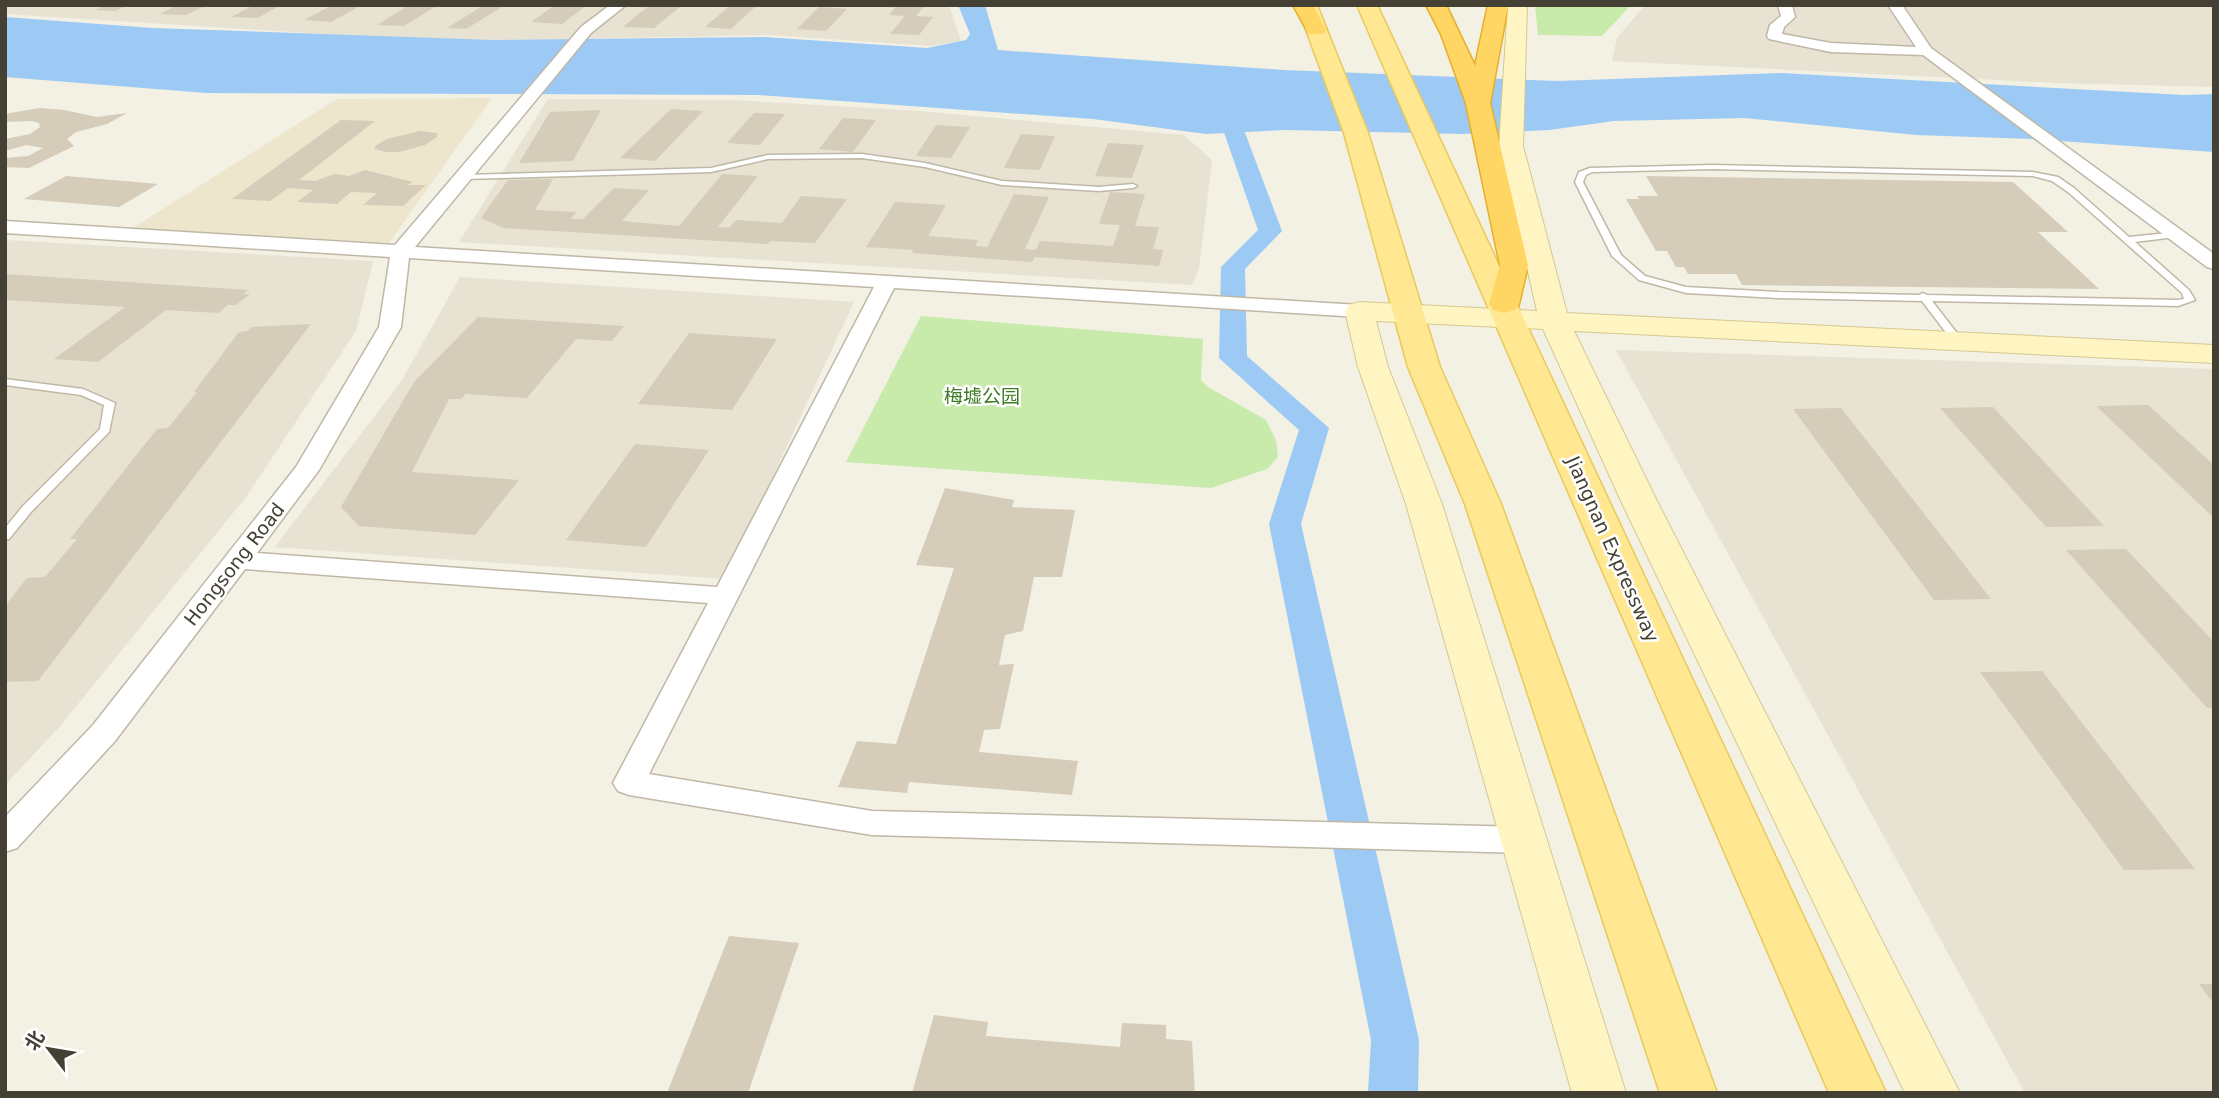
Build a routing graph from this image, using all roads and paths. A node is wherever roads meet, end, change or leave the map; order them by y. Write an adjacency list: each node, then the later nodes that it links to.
1 (619, 5): 9 (street)
2 (1305, 5): 24 (main road)
3 (1367, 5): 23 (main road, Jiangnan Expressway)
4 (1436, 5): 11 (highway)
5 (1499, 5): 11 (highway)
6 (1518, 5): 25 (main road)
7 (1785, 5): 10 (street)
8 (1895, 5): 10 (street)
9 (586, 30): 12 (street)
10 (1926, 51): 16 (street)
11 (1475, 71): 23 (highway)
12 (529, 99): 13 (street)
13 (463, 177): 14 (lane); 18 (street)
14 (1133, 186)
15 (5, 227): 18 (street)
16 (2175, 234): 17 (lane); 19 (street)
17 (2127, 240): 21 (lane); 21 (lane)
18 (400, 253): 20 (street); 30 (street, Hongsong Road)
19 (2214, 263)
20 (887, 282): 22 (street); 31 (street)
21 (1923, 296): 26 (lane)
22 (1359, 311): 24 (main road); 34 (main road)
23 (1507, 311): 24 (main road); 25 (main road); 37 (main road, Jiangnan Expressway)
24 (1408, 314): 36 (main road)
25 (1554, 320): 26 (main road); 38 (main road)
26 (1958, 341): 27 (main road)
27 (2214, 354)
28 (5, 382): 29 (lane)
29 (5, 536)
30 (237, 560): 31 (street); 33 (street, Hongsong Road)
31 (726, 596): 32 (street)
32 (1264, 832): 34 (street)
33 (5, 839)
34 (1524, 840): 35 (main road)
35 (1600, 1093)
36 (1689, 1093)
37 (1858, 1093)
38 (1933, 1093)

